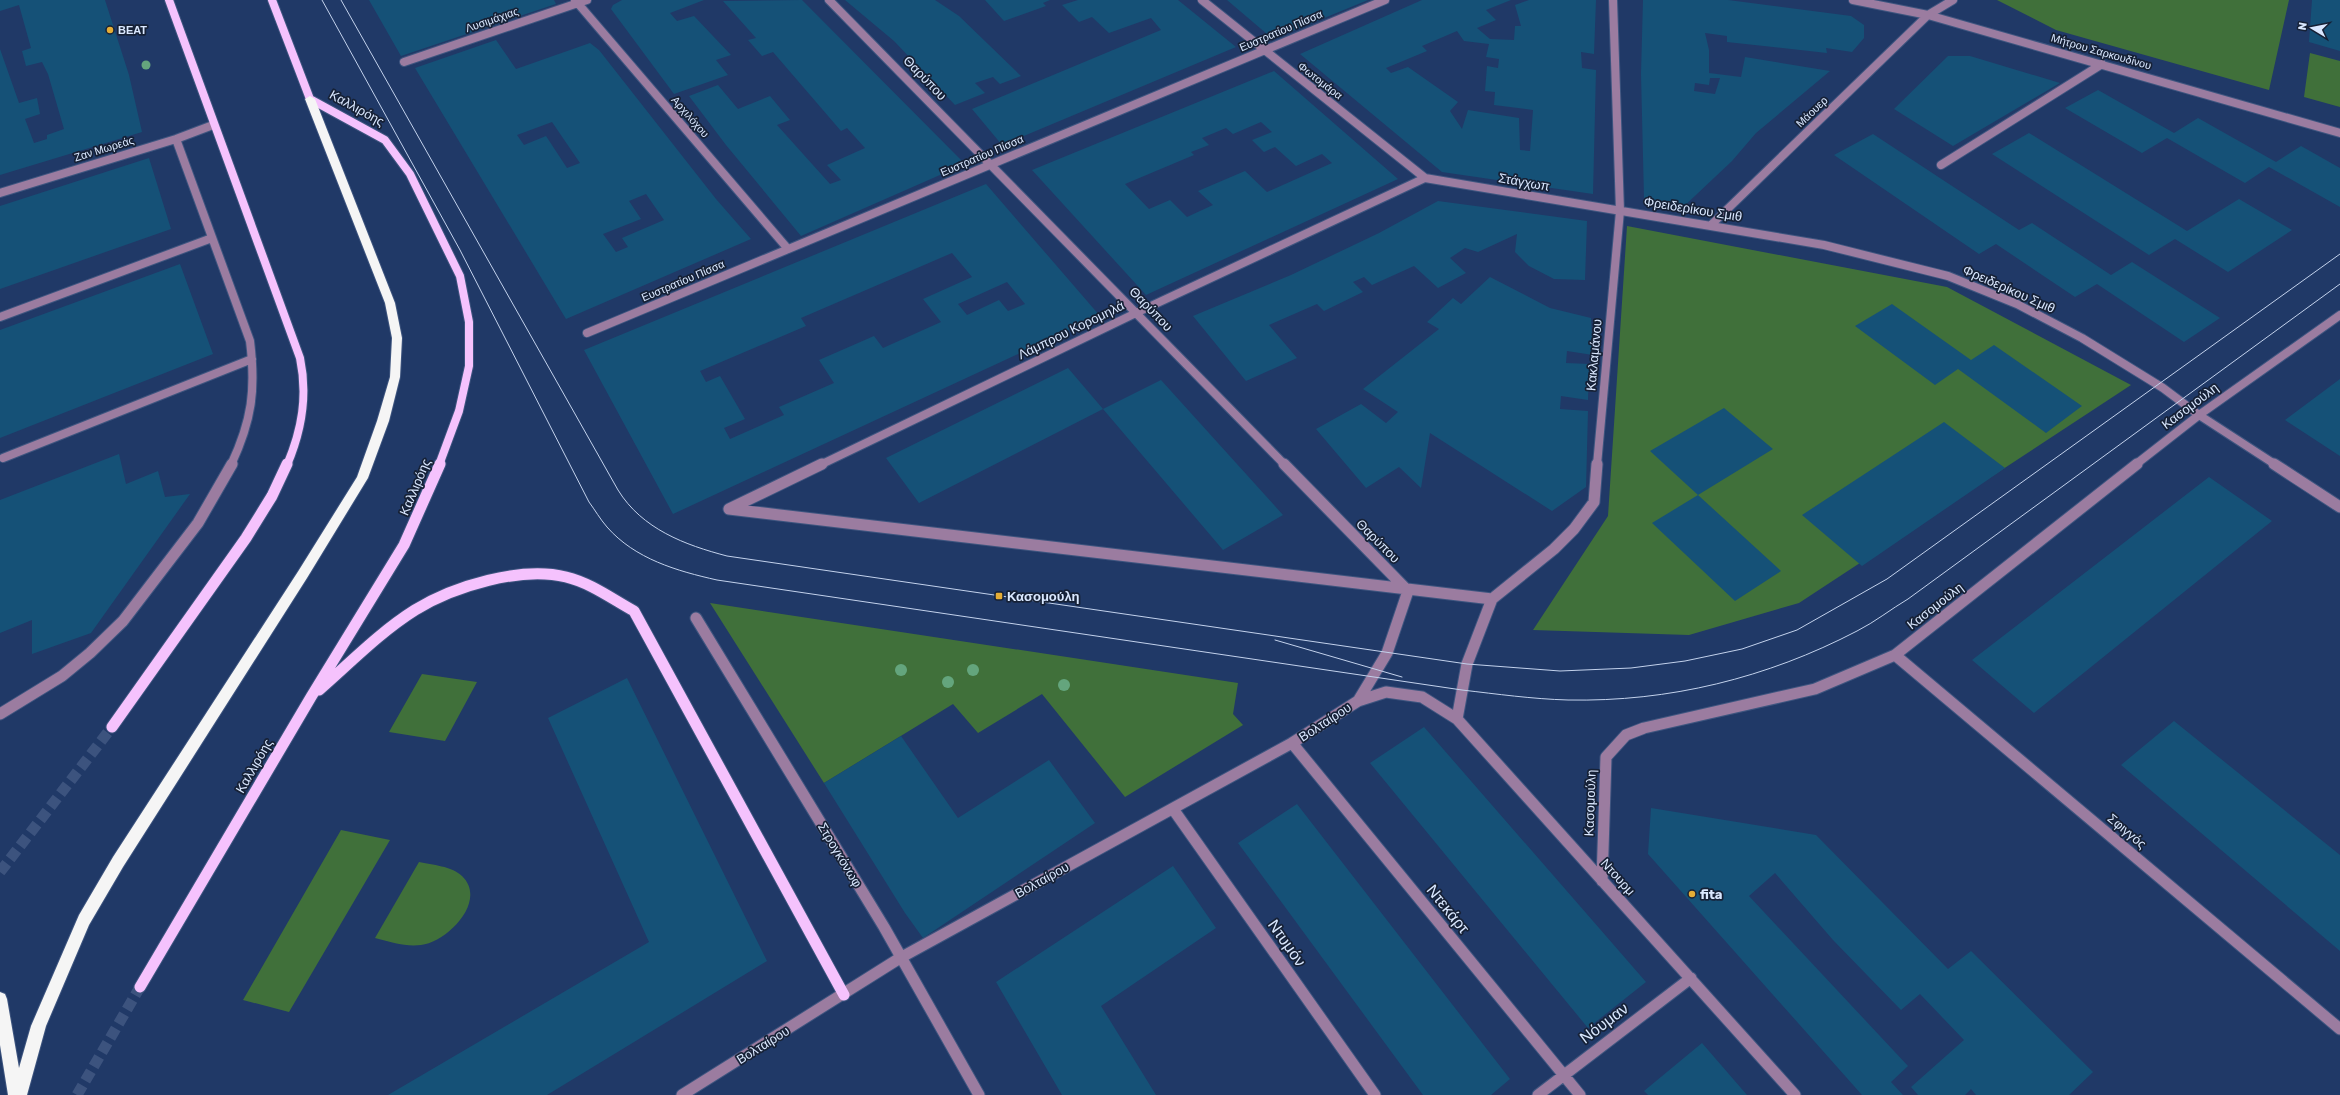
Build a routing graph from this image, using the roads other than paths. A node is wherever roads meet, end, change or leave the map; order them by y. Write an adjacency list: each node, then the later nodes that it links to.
1 (169, 0): 16 (main road)
2 (272, 0): 15 (main road, Καλλιρόης)
3 (587, 0): 10 (street, Λυσιμάχιας)
4 (829, 0): 19 (street, Θαρύπου)
5 (1202, 0): 12 (street, Φωτομάρα)
6 (1385, 0): 12 (street, Ευστρατίου Πίσσα)
7 (1613, 0): 23 (street, Κακλαμάνου)
8 (1853, 0): 11 (street, Μήτρου Σαρκουδίνου)
9 (1953, 0): 11 (street, Μάουερ)
10 (576, 2): 13 (street, Λυσιμάχιας); 26 (street, Αρχιλόχου)
11 (1928, 15): 14 (street, Μήτρου Σαρκουδίνου); 24 (street, Μάουερ)
12 (1264, 50): 19 (street, Ευστρατίου Πίσσα); 21 (street, Φωτομάρα)
13 (404, 62)
14 (2102, 64): 17 (street, Μήτρου Σαρκουδίνου); 20 (street)
15 (310, 99): 39 (main road, Καλλιρόης); 55 (highway)
16 (214, 125): 18 (street, Ζαν Μωρεάς); 43 (main road)
17 (2340, 133)
18 (176, 139): 22 (street, Ζαν Μωρεάς); 25 (street)
19 (990, 165): 26 (street, Ευστρατίου Πίσσα); 27 (street, Θαρύπου)
20 (1941, 165)
21 (1426, 178): 23 (street, Στάγχωπ); 27 (street, Λάμπρου Κορομηλά)
22 (0, 193)
23 (1620, 211): 24 (street, Φρειδερίκου Σμιθ); 36 (street, Κακλαμάνου)
24 (1711, 225): 32 (street, Φρειδερίκου Σμιθ)
25 (212, 238): 29 (street); 31 (street)
26 (788, 249): 30 (street, Ευστρατίου Πίσσα)
27 (1136, 313): 35 (street, Θαρύπου); 35 (street, Λάμπρου Κορομηλά)
28 (2340, 315): 32 (street, Κασομούλη)
29 (0, 318)
30 (587, 332)
31 (252, 359): 33 (street); 41 (street)
32 (2200, 415): 34 (street, Φρειδερίκου Σμιθ); 38 (street, Κασομούλη)
33 (3, 458)
34 (2340, 507)
35 (1408, 591): 36 (street); 40 (street, Βολταίρου)
36 (1492, 599): 42 (street)
37 (696, 618): 47 (street, Στρογκόνωφ)
38 (1895, 655): 46 (street, Κασομούλη); 52 (street, Σφιγγός)
39 (311, 697): 49 (main road, Καλλιρόης); 50 (main road)
40 (1358, 701): 42 (street, Ντουρμ); 44 (street, Βολταίρου)
41 (0, 714)
42 (1457, 719): 46 (street, Ντουρμ)
43 (112, 727)
44 (1292, 743): 45 (street, Βολταίρου); 53 (street, Ντεκάρτ)
45 (1173, 809): 47 (street, Βολταίρου); 58 (street, Ντυμόν)
46 (1602, 881): 48 (street, Ντουρμ)
47 (900, 958): 50 (street, Βολταίρου); 57 (street, Στρογκόνωφ)
48 (1691, 978): 53 (street, Νόυμαν); 61 (street, Ντουρμ)
49 (140, 987)
50 (844, 995): 56 (street, Βολταίρου)
51 (0, 999): 54 (highway)
52 (2340, 1029)
53 (1563, 1075): 59 (street, Νόυμαν); 60 (street, Ντεκάρτ)
54 (16, 1095)
55 (19, 1095)
56 (682, 1095)
57 (979, 1095)
58 (1375, 1095)
59 (1538, 1095)
60 (1580, 1095)
61 (1794, 1095)

